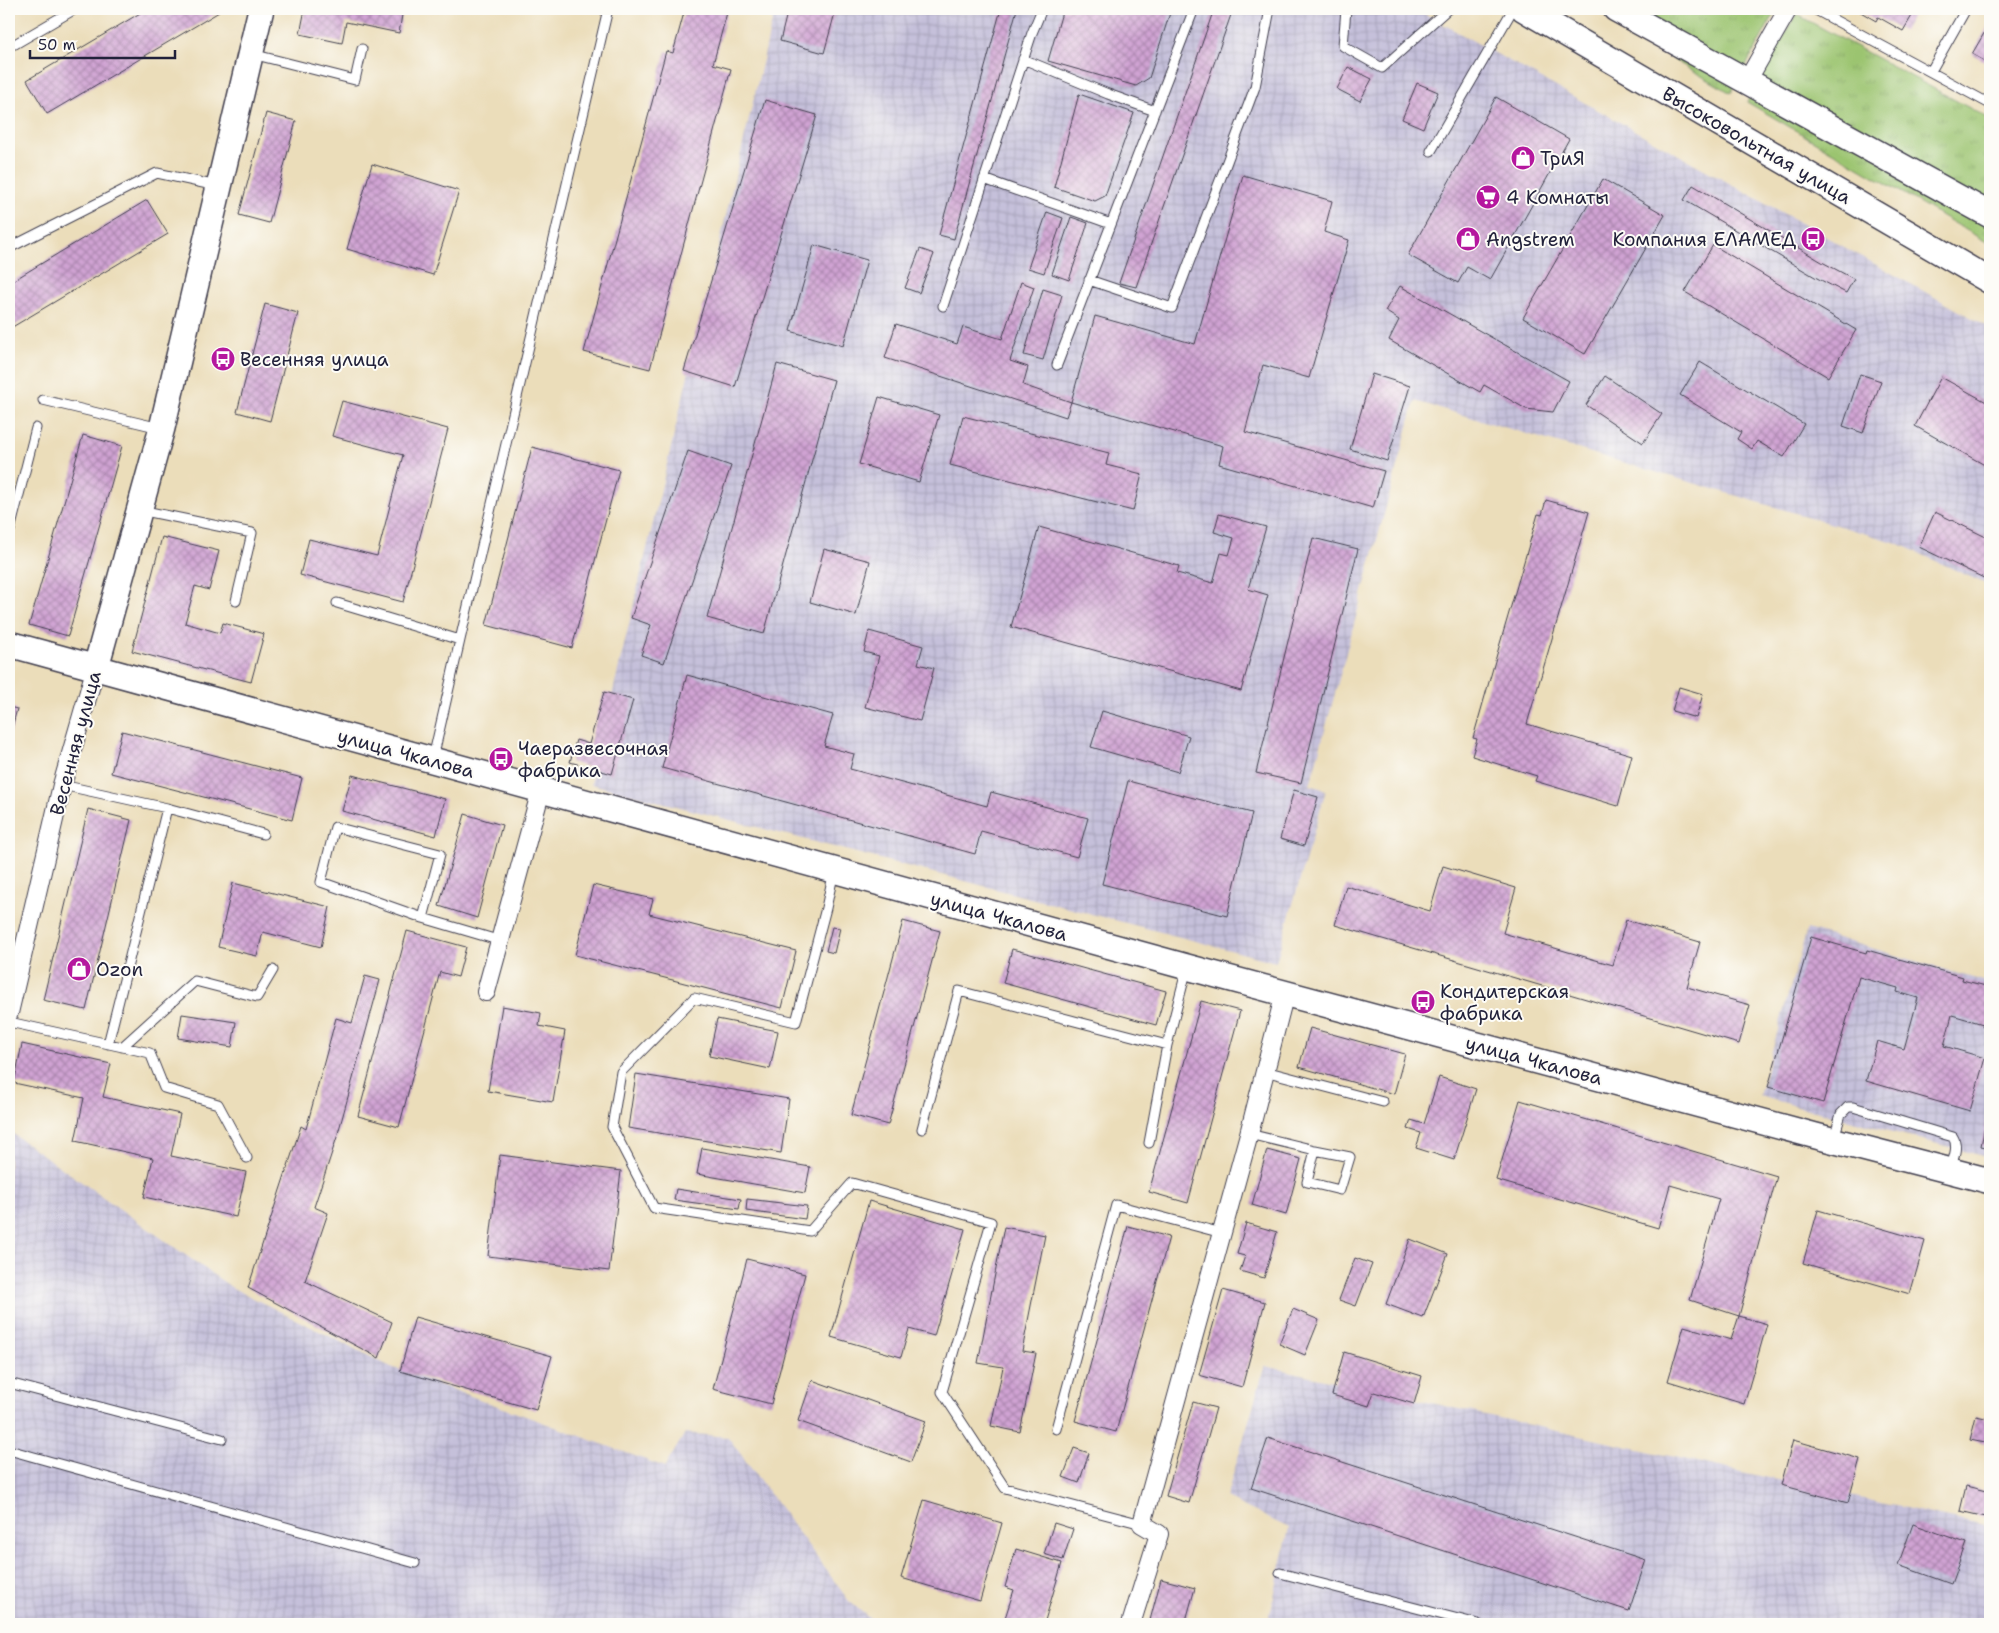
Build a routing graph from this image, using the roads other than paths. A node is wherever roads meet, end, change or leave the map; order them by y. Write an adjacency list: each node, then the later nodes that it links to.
1 (75, 9): 15 (lane)
2 (261, 9): 17 (street, Весенняя улица)
3 (608, 9): 40 (lane)
4 (1042, 9): 18 (lane)
5 (1194, 9): 22 (lane)
6 (1270, 9): 29 (lane)
7 (1346, 9): 8 (lane)
8 (1448, 9)
9 (1512, 9): 23 (lane)
10 (1524, 9): 30 (street, Высоковольтная улица)
11 (1616, 9): 20 (street)
12 (1788, 9): 20 (street)
13 (1814, 9): 19 (lane)
14 (1966, 9): 19 (lane)
15 (15, 44)
16 (362, 49): 17 (lane)
17 (250, 54): 25 (street, Весенняя улица)
18 (1023, 59): 22 (lane); 24 (lane)
19 (1930, 71): 21 (lane)
20 (1747, 81): 26 (street)
21 (1990, 104)
22 (1155, 110): 27 (lane)
23 (1431, 151)
24 (984, 179): 27 (lane); 31 (lane)
25 (220, 186): 28 (lane); 35 (street, Весенняя улица)
26 (1990, 214)
27 (1111, 224): 29 (lane)
28 (9, 248)
29 (1090, 280): 32 (lane)
30 (1990, 281)
31 (944, 306)
32 (1057, 365)
33 (43, 400): 35 (lane)
34 (36, 428): 37 (lane)
35 (162, 428): 36 (street, Весенняя улица)
36 (140, 510): 38 (lane); 42 (street, Весенняя улица)
37 (9, 534)
38 (236, 601)
39 (337, 603): 40 (lane)
40 (460, 640): 43 (lane)
41 (9, 644): 42 (street, улица Чкалова)
42 (96, 667): 43 (street, улица Чкалова); 44 (street, Весенняя улица)
43 (432, 760): 45 (street, улица Чкалова)
44 (62, 785): 46 (lane); 55 (street, Весенняя улица)
45 (541, 790): 48 (street, улица Чкалова); 50 (street)
46 (167, 808): 47 (lane); 57 (lane)
47 (263, 834)
48 (834, 871): 51 (street, улица Чкалова); 75 (lane)
49 (423, 918): 49 (lane); 50 (lane)
50 (501, 941): 53 (street)
51 (1187, 967): 54 (street, улица Чкалова); 58 (lane)
52 (273, 970): 59 (lane)
53 (486, 992)
54 (1285, 993): 60 (street); 64 (street, улица Чкалова)
55 (9, 1013)
56 (9, 1022): 57 (lane)
57 (108, 1044): 59 (lane)
58 (1167, 1045): 62 (lane); 65 (lane)
59 (122, 1047): 67 (lane)
60 (1265, 1071): 61 (lane); 63 (street)
61 (1383, 1102)
62 (922, 1129)
63 (1249, 1134): 66 (lane); 70 (street)
64 (1833, 1140): 68 (street, улица Чкалова); 68 (lane)
65 (1149, 1143)
66 (1315, 1150): 66 (lane)
67 (247, 1158)
68 (1950, 1170): 69 (street, улица Чкалова)
69 (1990, 1181)
70 (1222, 1233): 72 (lane); 75 (street)
71 (9, 1383): 73 (lane)
72 (1056, 1429)
73 (222, 1440)
74 (9, 1450): 76 (lane)
75 (1142, 1524): 78 (street)
76 (414, 1563)
77 (1280, 1573): 79 (lane)
78 (1131, 1624)
79 (1478, 1624)

